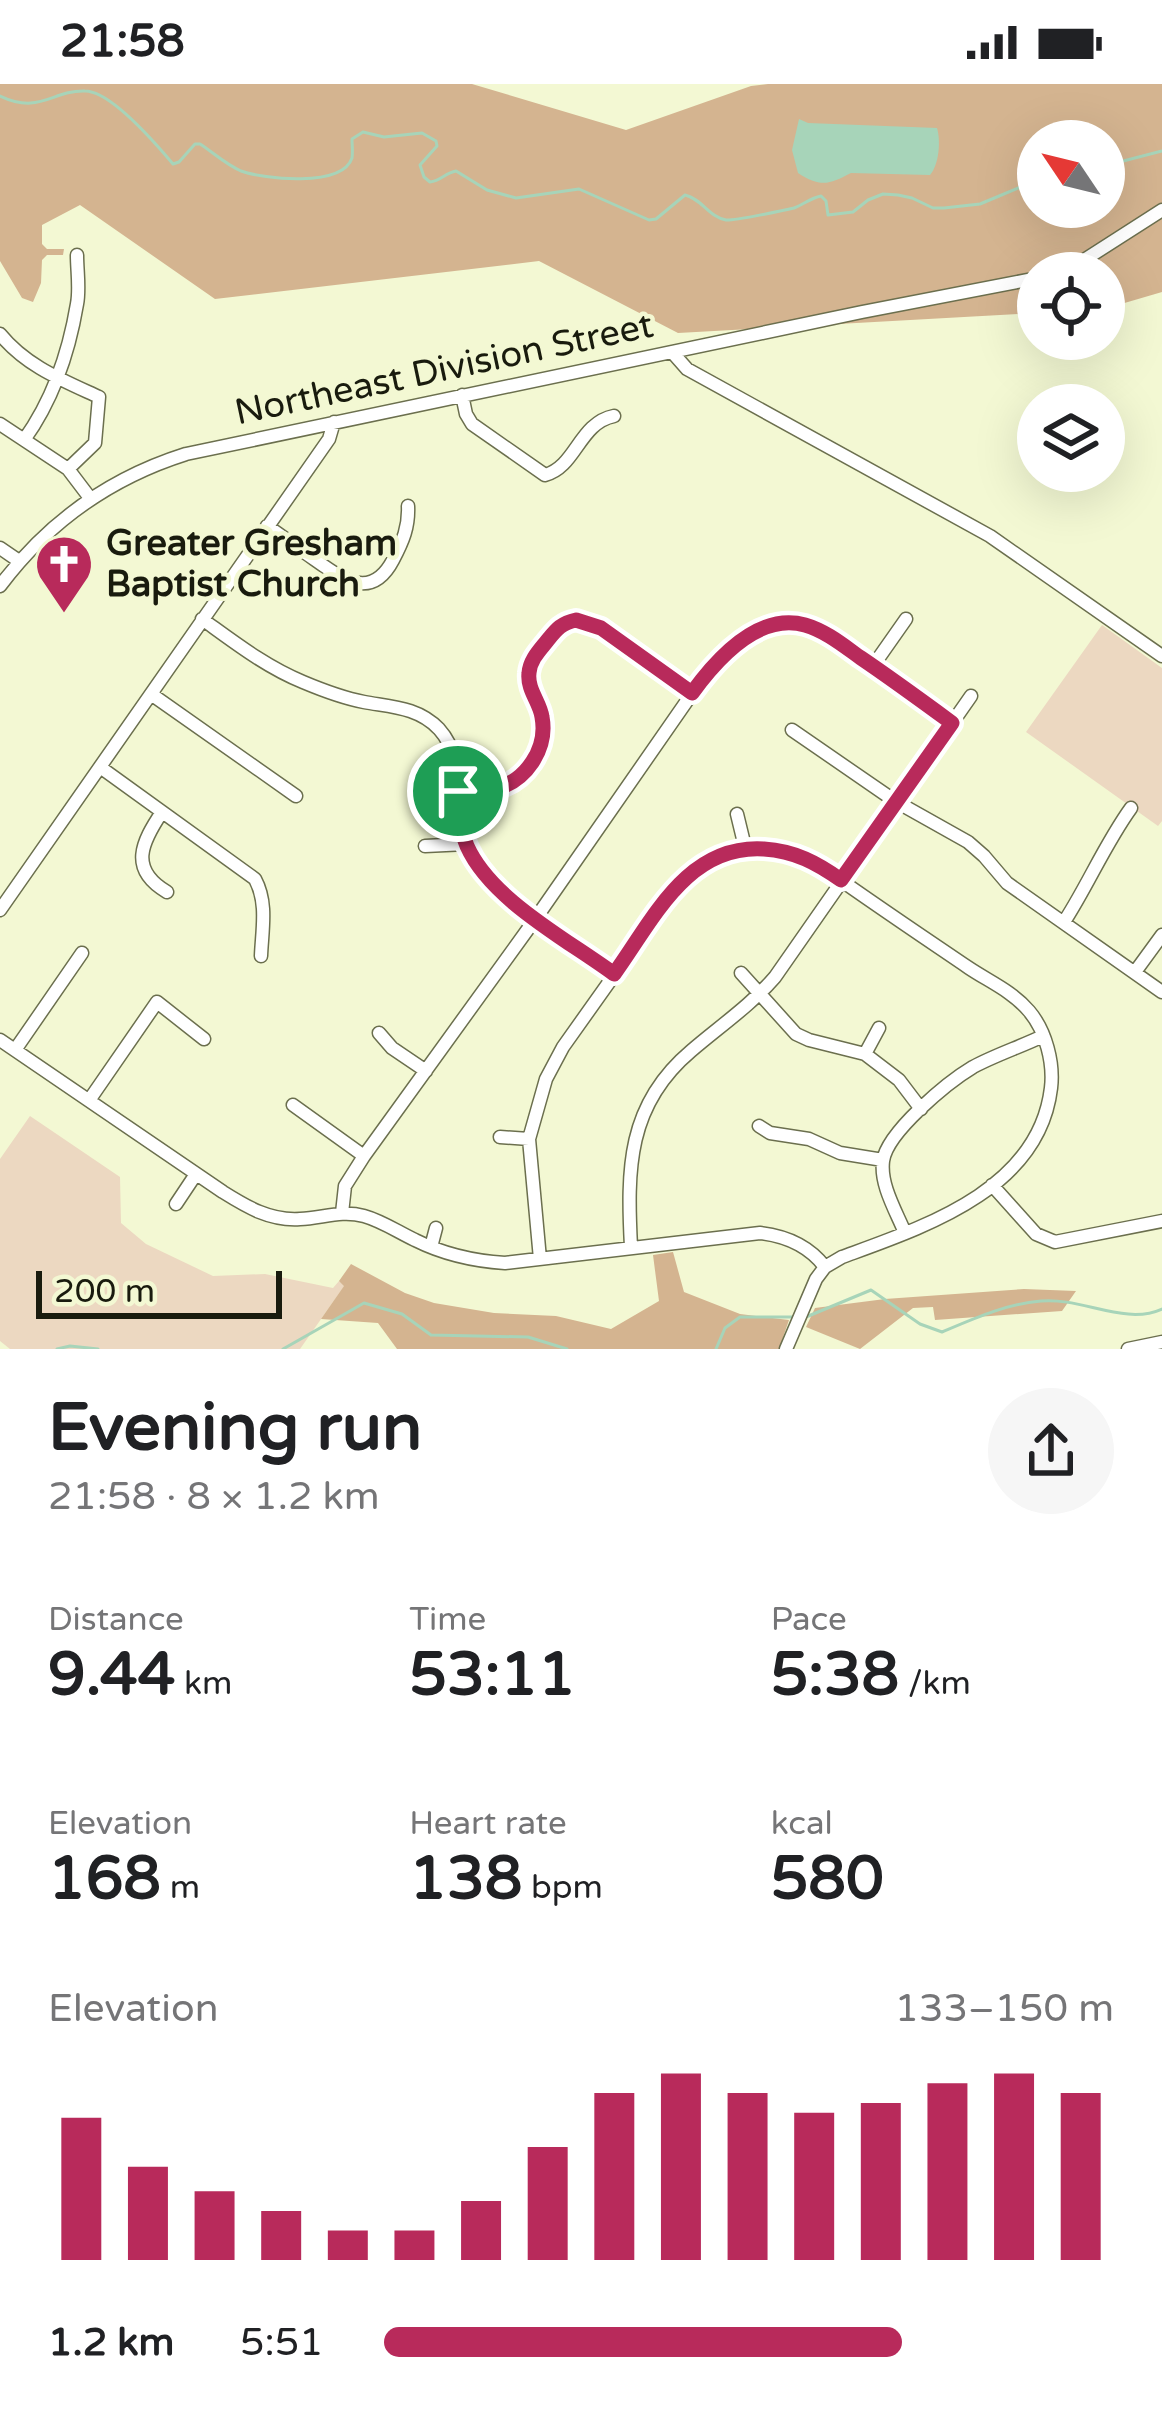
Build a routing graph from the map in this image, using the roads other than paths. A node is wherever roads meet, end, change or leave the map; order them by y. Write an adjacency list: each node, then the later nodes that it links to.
1 (1162, 210): 2 (street)
2 (1097, 252)
3 (77, 255): 7 (street)
4 (1017, 282): 6 (street, Northeast Division Street)
5 (0, 334): 7 (street)
6 (672, 352): 8 (street, Northeast Division Street); 22 (street)
7 (57, 378): 12 (street); 13 (street)
8 (462, 395): 9 (street); 10 (street, Northeast Division Street)
9 (614, 416)
10 (334, 422): 14 (street, Northeast Division Street); 16 (street)
11 (0, 424): 12 (street)
12 (23, 440): 13 (street)
13 (68, 469): 14 (street)
14 (90, 499): 18 (street, Northeast Division Street)
15 (408, 506): 16 (street)
16 (267, 526): 21 (street)
17 (0, 548): 18 (street)
18 (19, 561): 19 (street, Northeast Division Street)
19 (0, 586)
20 (906, 619): 23 (street)
21 (202, 620): 25 (street); 30 (street)
22 (1162, 656)
23 (873, 666): 24 (street); 27 (street)
24 (692, 693): 30 (street); 42 (street)
25 (151, 694): 29 (street); 31 (street)
26 (971, 696): 27 (street)
27 (952, 723): 32 (street)
28 (792, 730): 32 (street)
29 (100, 767): 34 (street); 41 (street)
30 (458, 791): 36 (street)
31 (296, 796)
32 (896, 802): 39 (street); 43 (street)
33 (1131, 808): 43 (street)
34 (162, 812): 40 (street); 46 (street)
35 (737, 814): 38 (street)
36 (466, 844): 37 (street); 42 (street)
37 (425, 846)
38 (745, 848): 39 (street); 49 (street)
39 (841, 880): 51 (street); 54 (street)
40 (167, 892)
41 (0, 910)
42 (536, 918): 49 (street); 59 (street)
43 (1064, 922): 48 (street)
44 (1162, 935): 48 (street)
45 (82, 953): 57 (street)
46 (261, 956)
47 (741, 973): 51 (street)
48 (1135, 973): 50 (street)
49 (614, 974): 65 (street)
50 (1162, 992)
51 (760, 994): 58 (street); 77 (street)
52 (879, 1028): 58 (street)
53 (380, 1033): 59 (street)
54 (1043, 1036): 62 (street); 69 (street)
55 (0, 1040): 57 (street)
56 (204, 1040): 60 (street)
57 (15, 1050): 60 (street)
58 (865, 1054): 62 (street)
59 (426, 1071): 66 (street)
60 (90, 1099): 68 (street)
61 (293, 1105): 66 (street)
62 (921, 1109): 67 (street)
63 (759, 1126): 67 (street)
64 (500, 1137): 65 (street)
65 (529, 1139): 80 (street)
66 (364, 1156): 71 (street)
67 (883, 1160): 74 (street)
68 (196, 1174): 70 (street); 71 (street)
69 (992, 1185): 72 (street); 74 (street)
70 (176, 1204)
71 (342, 1213): 76 (street)
72 (1162, 1221)
73 (436, 1228): 76 (street)
74 (904, 1233): 81 (street)
75 (722, 1237): 77 (street); 79 (street); 81 (street)
76 (431, 1247): 80 (street)
77 (631, 1247): 78 (street)
78 (598, 1251): 80 (street); 82 (street)
79 (724, 1256)
80 (540, 1259)
81 (825, 1267): 84 (street)
82 (601, 1270)
83 (1162, 1342): 85 (street)
84 (786, 1349)
85 (1128, 1349)

